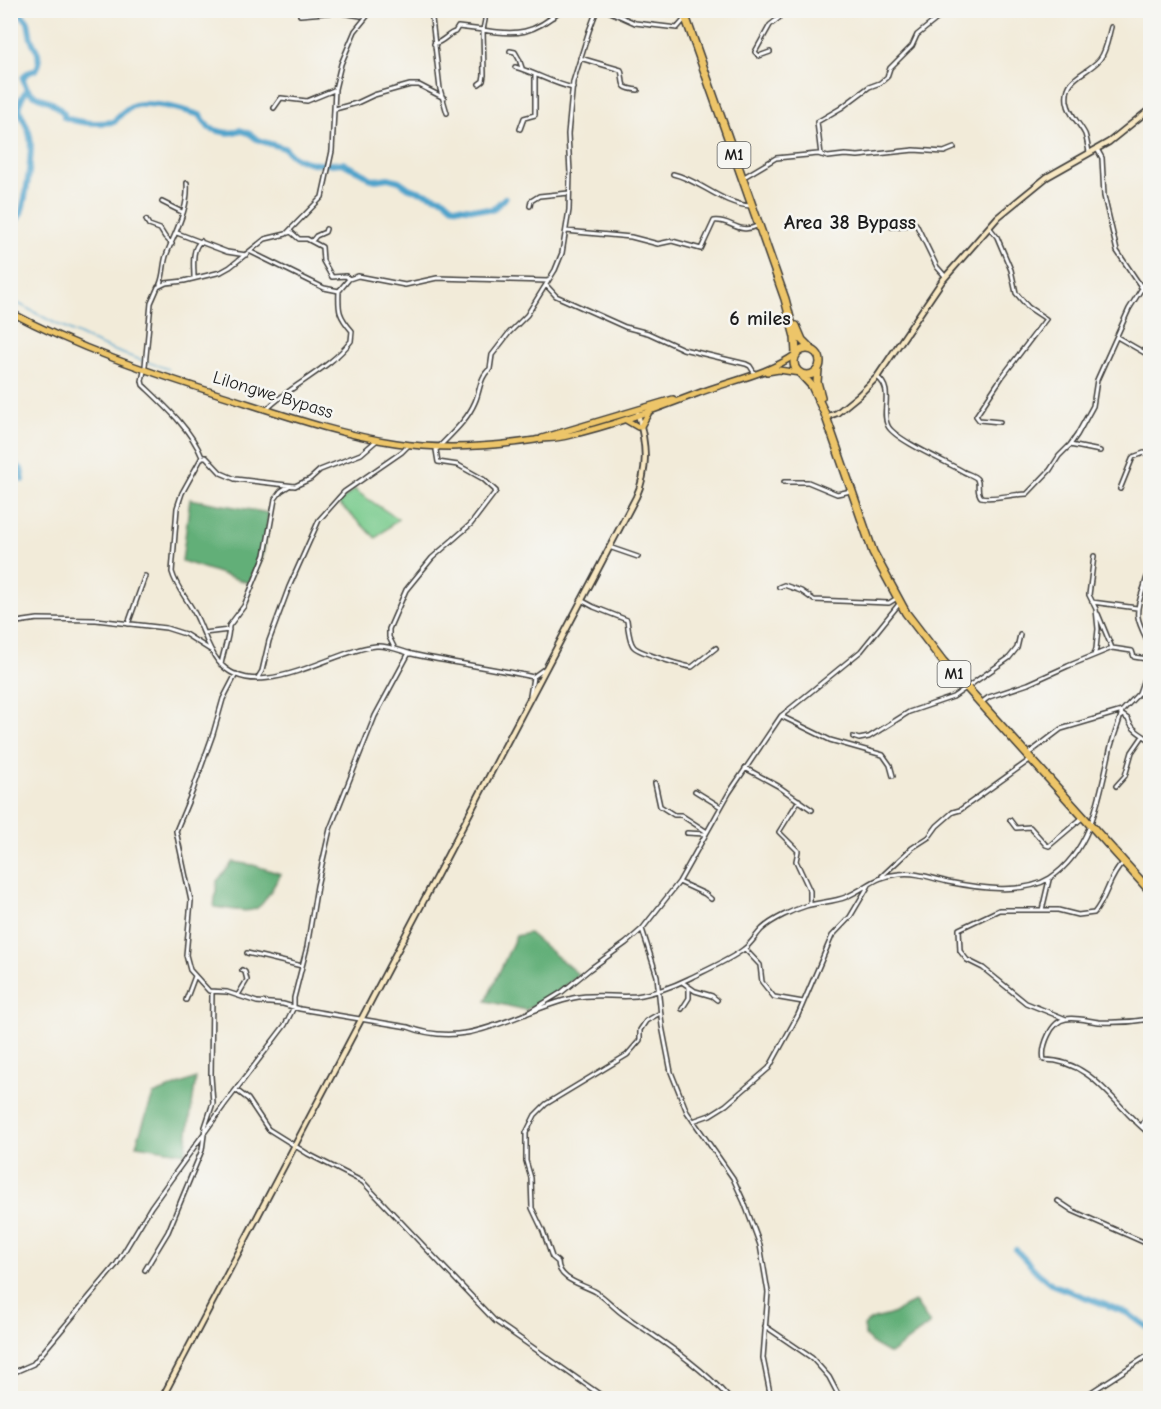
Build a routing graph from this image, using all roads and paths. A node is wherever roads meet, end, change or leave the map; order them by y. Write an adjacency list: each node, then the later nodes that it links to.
1 (431, 10): 15 (street)
2 (484, 10): 14 (street)
3 (542, 10): 12 (street)
4 (561, 10): 12 (street)
5 (597, 10): 18 (street)
6 (606, 10): 10 (street)
7 (780, 10): 17 (street)
8 (948, 10): 35 (street)
9 (370, 12): 11 (street); 24 (street)
10 (685, 14): 37 (highway, M1)
11 (300, 15)
12 (553, 17): 14 (street)
13 (1111, 27): 34 (street)
14 (483, 30): 15 (street); 22 (street)
15 (434, 44): 26 (street)
16 (510, 51): 20 (street)
17 (770, 52)
18 (580, 58): 23 (street); 25 (street)
19 (515, 67): 20 (street)
20 (523, 70): 21 (street)
21 (535, 76): 23 (street); 31 (street)
22 (479, 84)
23 (573, 88): 39 (street)
24 (335, 89): 27 (street); 28 (street)
25 (638, 90)
26 (444, 98): 28 (street); 30 (street)
27 (274, 108)
28 (335, 109): 50 (street)
29 (1150, 109): 33 (main road)
30 (447, 113)
31 (520, 129)
32 (954, 148): 35 (street)
33 (1097, 149): 34 (main road); 64 (street)
34 (1090, 153): 47 (main road)
35 (821, 155): 37 (street)
36 (673, 174): 42 (street)
37 (742, 178): 42 (highway, M1)
38 (187, 183): 43 (street)
39 (569, 193): 41 (street); 49 (street)
40 (162, 202): 43 (street)
41 (530, 206)
42 (752, 206): 45 (highway, M1)
43 (182, 212): 51 (street)
44 (146, 220): 54 (street)
45 (759, 226): 49 (street); 67 (highway, M1)
46 (892, 227): 58 (street)
47 (989, 227): 58 (main road); 84 (street)
48 (326, 229): 53 (street)
49 (566, 231): 60 (street)
50 (288, 232): 53 (street); 55 (street)
51 (177, 233): 52 (street); 54 (street)
52 (201, 241): 56 (street); 57 (street)
53 (312, 241): 59 (street)
54 (172, 244): 63 (street)
55 (250, 252): 56 (street); 65 (street)
56 (246, 255): 57 (street)
57 (194, 277): 63 (street)
58 (945, 277): 77 (main road)
59 (349, 279): 60 (street); 65 (street)
60 (548, 281): 62 (street)
61 (1150, 283): 64 (street)
62 (546, 285): 75 (street); 90 (street)
63 (159, 286): 74 (street)
64 (1141, 287): 66 (street); 69 (street)
65 (339, 291): 79 (street)
66 (1150, 294)
67 (784, 299): 70 (highway, M1); 71 (highway, M1)
68 (10, 312): 74 (main road, Lilongwe Bypass)
69 (1117, 337): 72 (street); 89 (street)
70 (814, 352): 71 (highway); 73 (highway, M1)
71 (796, 354): 75 (main road, Lilongwe Bypass); 76 (highway, M1)
72 (1150, 356)
73 (819, 367): 76 (highway); 82 (highway, M1)
74 (145, 370): 79 (main road, Lilongwe Bypass); 93 (street)
75 (757, 373): 76 (main road, Lilongwe Bypass); 78 (main road, Lilongwe Bypass)
76 (800, 373): 82 (highway, M1)
77 (877, 377): 82 (main road); 89 (street)
78 (694, 395): 80 (main road, Lilongwe Bypass); 81 (main road, Lilongwe Bypass)
79 (267, 409): 87 (main road, Lilongwe Bypass)
80 (657, 409): 81 (main road, Lilongwe Bypass); 85 (main road)
81 (636, 414): 83 (main road, Lilongwe Bypass); 85 (main road); 86 (main road, Lilongwe Bypass)
82 (825, 416): 97 (highway, M1)
83 (622, 420): 85 (main road); 86 (main road, Lilongwe Bypass)
84 (1000, 422)
85 (639, 426): 98 (main road)
86 (540, 439): 90 (main road, Lilongwe Bypass)
87 (378, 440): 88 (main road, Lilongwe Bypass); 95 (street)
88 (410, 444): 90 (main road, Lilongwe Bypass); 126 (street)
89 (1070, 445): 91 (street)
90 (439, 446): 117 (street)
91 (1100, 451)
92 (1150, 455): 96 (street)
93 (202, 457): 95 (street); 112 (street)
94 (784, 482): 97 (street)
95 (289, 486): 111 (street)
96 (1120, 489)
97 (851, 491): 105 (highway, M1)
98 (609, 547): 100 (street); 104 (main road)
99 (1094, 556): 106 (street)
100 (638, 557)
101 (1150, 572): 107 (street)
102 (145, 576): 110 (street)
103 (779, 587): 105 (street)
104 (581, 600): 115 (street); 123 (main road)
105 (898, 601): 127 (highway, M1); 133 (street)
106 (1092, 602): 107 (street); 108 (street)
107 (1137, 608): 114 (street)
108 (1096, 609): 116 (street); 120 (street)
109 (10, 622): 110 (street)
110 (128, 624): 118 (street)
111 (229, 630): 112 (street); 122 (street)
112 (204, 633): 118 (street)
113 (1020, 635): 127 (street)
114 (1150, 646)
115 (716, 648)
116 (1112, 648): 120 (street); 121 (street)
117 (395, 649): 119 (street); 126 (street)
118 (213, 652): 122 (street)
119 (409, 653): 125 (street); 163 (street)
120 (1093, 656): 131 (street)
121 (1150, 664): 128 (street)
122 (221, 665): 124 (street)
123 (546, 668): 125 (street); 130 (main road)
124 (236, 674): 126 (street); 165 (street)
125 (533, 677): 130 (street)
126 (257, 679)
127 (967, 688): 131 (highway, M1); 135 (street)
128 (1140, 690): 129 (street); 132 (street)
129 (1150, 694)
130 (530, 698): 180 (main road)
131 (981, 703): 137 (highway, M1)
132 (1122, 713): 134 (street); 137 (street); 148 (street)
133 (781, 716): 138 (street); 139 (street)
134 (1143, 736): 136 (street); 141 (street)
135 (853, 737)
136 (1150, 740)
137 (1030, 757): 146 (highway, M1); 152 (street)
138 (745, 768): 143 (street); 144 (street)
139 (893, 776)
140 (655, 783): 150 (street)
141 (1116, 786)
142 (695, 791): 144 (street)
143 (799, 800): 145 (street); 158 (street)
144 (721, 807): 150 (street)
145 (812, 810)
146 (1083, 817): 147 (street); 148 (highway, M1)
147 (1010, 820)
148 (1090, 824): 151 (highway, M1); 153 (street)
149 (687, 833): 150 (street)
150 (706, 833): 154 (street)
151 (1124, 862): 156 (highway, M1); 159 (street)
152 (881, 877): 153 (street); 155 (street)
153 (1049, 879): 159 (street)
154 (679, 882): 157 (street); 160 (street)
155 (870, 883): 158 (street); 173 (street)
156 (1150, 891)
157 (711, 899)
158 (810, 905): 161 (street)
159 (1042, 910): 178 (street)
160 (642, 928): 168 (street); 177 (street)
161 (745, 948): 166 (street); 173 (street)
162 (247, 953): 163 (street)
163 (302, 966): 174 (street)
164 (242, 970): 170 (street)
165 (195, 976): 169 (street); 171 (street)
166 (682, 982): 167 (street); 168 (street)
167 (689, 987): 172 (street); 175 (street)
168 (659, 990): 176 (street); 177 (street)
169 (212, 992): 170 (street); 185 (street)
170 (238, 995): 174 (street)
171 (186, 1000)
172 (717, 1000)
173 (803, 1002): 183 (street)
174 (294, 1007): 180 (street); 181 (street)
175 (682, 1009)
176 (660, 1013): 183 (street); 196 (street)
177 (524, 1015): 180 (street)
178 (1066, 1019): 179 (street); 184 (street)
179 (1150, 1019)
180 (361, 1020): 187 (main road)
181 (236, 1090): 185 (street); 187 (street)
182 (1150, 1109): 184 (street)
183 (693, 1121): 191 (street)
184 (1142, 1126): 186 (street)
185 (203, 1133): 190 (street); 193 (street)
186 (1150, 1134)
187 (295, 1145): 194 (main road); 195 (street)
188 (1058, 1201): 189 (street)
189 (1150, 1245)
190 (145, 1270)
191 (765, 1326): 197 (street); 198 (street)
192 (1150, 1354): 199 (street)
193 (10, 1374)
194 (162, 1398)
195 (605, 1398)
196 (729, 1398)
197 (771, 1398)
198 (840, 1398)
199 (1082, 1398)

